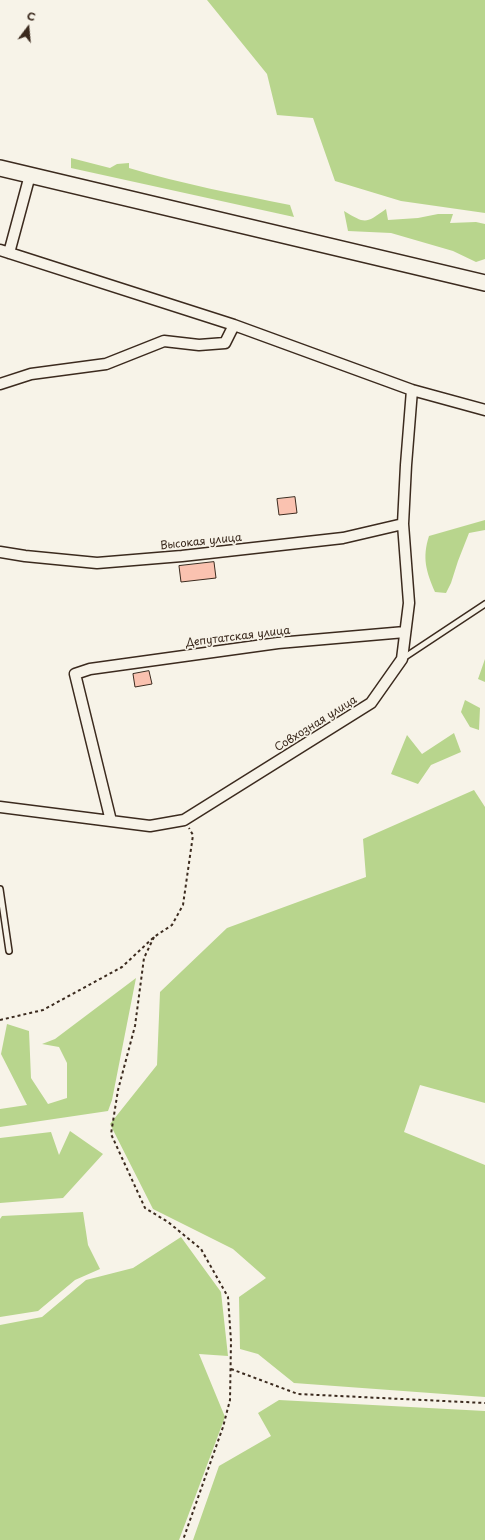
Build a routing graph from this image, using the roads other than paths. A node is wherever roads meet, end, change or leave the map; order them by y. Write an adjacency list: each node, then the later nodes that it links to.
1 (0, 168): 2 (street)
2 (30, 175): 3 (street); 4 (street)
3 (4, 252): 5 (street)
4 (485, 283)
5 (234, 325): 6 (street); 7 (street)
6 (0, 384)
7 (412, 390): 8 (street); 9 (street, Совхозная улица)
8 (485, 410)
9 (403, 524): 10 (street, Высокая улица); 12 (street, Совхозная улица)
10 (0, 552)
11 (485, 604): 13 (lane)
12 (405, 632): 13 (street, Совхозная улица); 15 (street, Депутатская улица)
13 (402, 659): 15 (street, Совхозная улица)
14 (0, 807): 15 (street, Совхозная улица)
15 (111, 821)
16 (0, 889): 17 (lane)
17 (10, 951)

